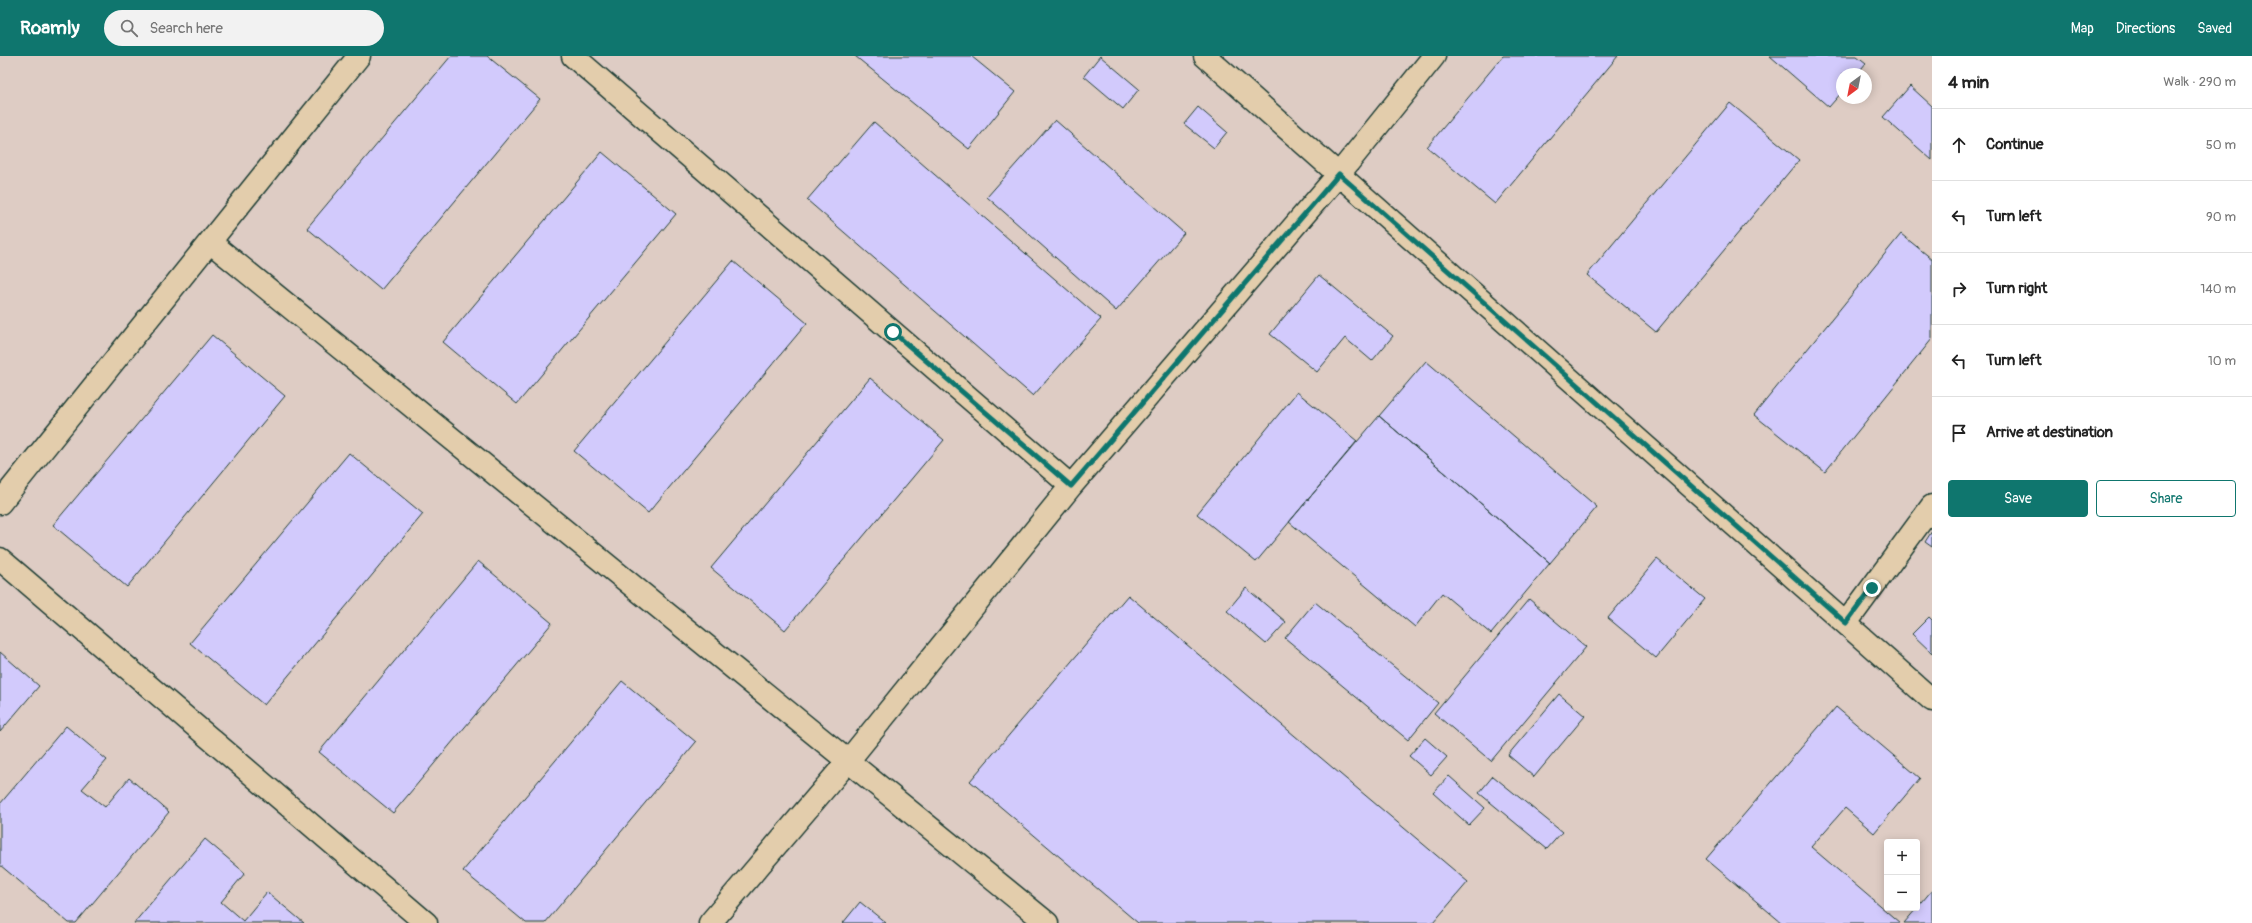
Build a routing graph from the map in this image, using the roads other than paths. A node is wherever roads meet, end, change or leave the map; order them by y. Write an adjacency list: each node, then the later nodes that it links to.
1 (359, 56): 6 (lane)
2 (573, 56): 7 (lane)
3 (1205, 56): 5 (lane)
4 (1434, 56): 5 (lane)
5 (1339, 174): 7 (lane); 11 (lane)
6 (210, 242): 8 (lane); 13 (lane)
7 (1071, 486): 13 (lane)
8 (0, 503)
9 (1932, 506): 11 (lane)
10 (0, 559): 14 (lane)
11 (1846, 623): 12 (lane)
12 (1932, 700)
13 (848, 761): 15 (lane); 16 (lane)
14 (426, 923)
15 (710, 923)
16 (1047, 923)

